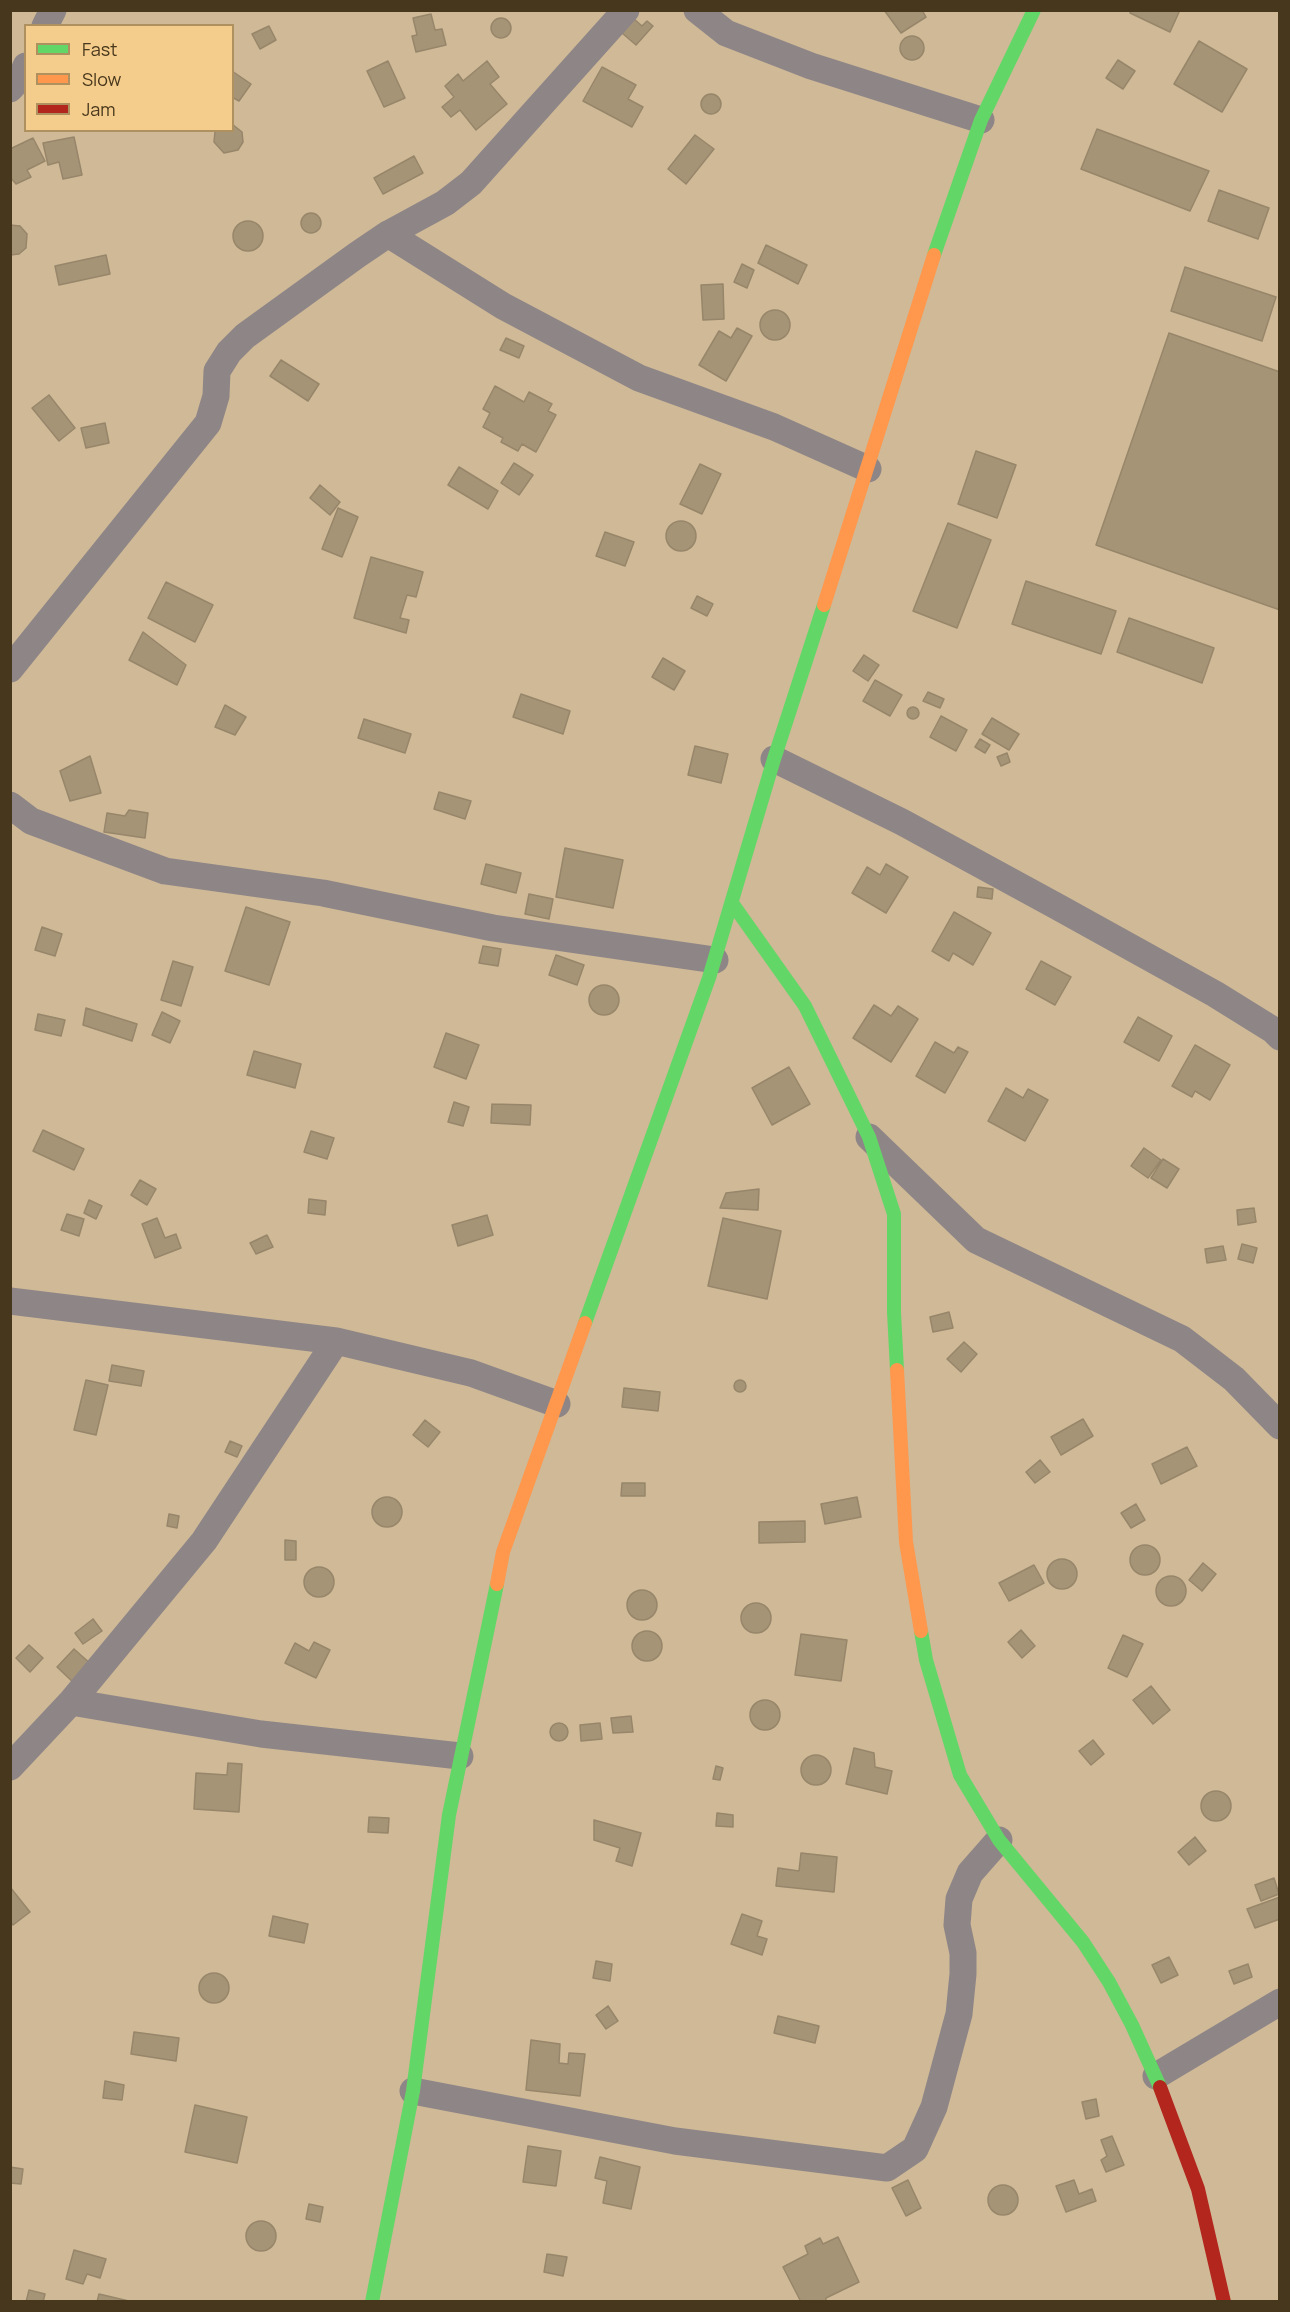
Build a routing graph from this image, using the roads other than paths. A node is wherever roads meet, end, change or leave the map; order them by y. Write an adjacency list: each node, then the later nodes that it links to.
1 (53, 10): 5 (street)
2 (626, 10): 9 (street)
3 (697, 10): 8 (street)
4 (1034, 10): 8 (street)
5 (46, 24)
6 (24, 70): 7 (street)
7 (10, 89)
8 (981, 120): 10 (street)
9 (388, 234): 10 (street); 11 (street)
10 (868, 470): 12 (street)
11 (10, 669)
12 (774, 759): 14 (street); 16 (street)
13 (10, 805): 15 (street)
14 (732, 903): 15 (street); 17 (street)
15 (715, 960): 20 (street)
16 (1280, 1037)
17 (869, 1137): 21 (street); 25 (street)
18 (10, 1301): 19 (street)
19 (336, 1341): 20 (street); 22 (street)
20 (557, 1404): 23 (street)
21 (1280, 1426)
22 (71, 1702): 23 (street); 24 (street)
23 (460, 1756): 28 (street)
24 (10, 1767)
25 (999, 1840): 27 (street); 28 (street)
26 (1280, 2002): 27 (street)
27 (1156, 2076): 30 (street)
28 (413, 2091): 29 (street)
29 (372, 2301)
30 (1224, 2301)

